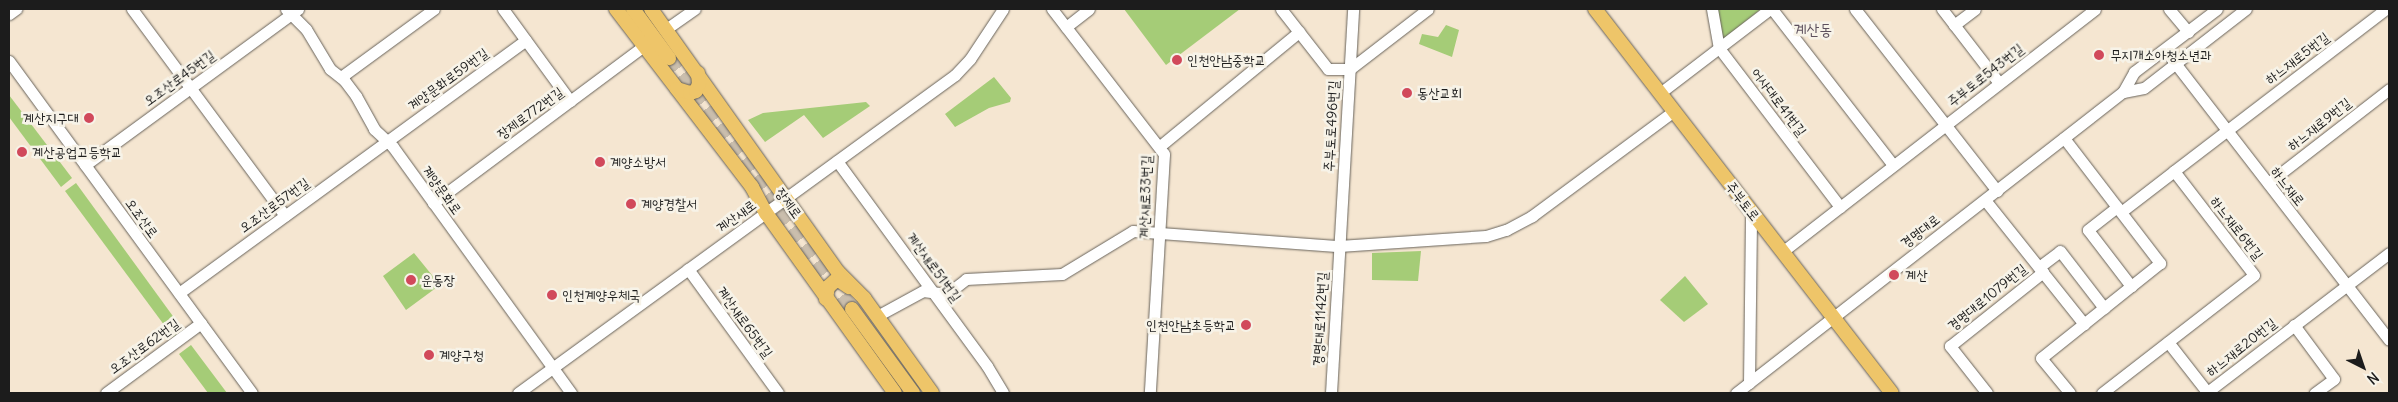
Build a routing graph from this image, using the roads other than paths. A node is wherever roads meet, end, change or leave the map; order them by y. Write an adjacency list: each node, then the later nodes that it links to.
1 (16, 9): 27 (street)
2 (132, 9): 44 (street)
3 (434, 9): 42 (street)
4 (503, 9): 33 (street)
5 (616, 9): 34 (main road, 장제로)
6 (633, 9): 37 (main road)
7 (651, 9): 30 (main road, 장제로)
8 (695, 9): 30 (street)
9 (1003, 9): 56 (street, 계산새로)
10 (1052, 9): 29 (street, 계산새로33번길)
11 (1089, 9): 29 (street)
12 (1281, 9): 31 (street)
13 (1428, 9): 40 (street)
14 (1595, 9): 48 (main road, 주부토로)
15 (1712, 9): 35 (street, 어사대로41번길)
16 (1771, 9): 35 (street); 58 (street)
17 (1855, 9): 51 (street)
18 (1942, 9): 28 (street)
19 (1976, 9): 28 (street)
20 (2095, 9): 43 (street, 주부토로543번길)
21 (2169, 9): 32 (street)
22 (2217, 9): 32 (street, 경명대로)
23 (2246, 9): 39 (street, 경명대로)
24 (2386, 9): 52 (street, 하느재로5번길)
25 (292, 11): 42 (street, 계양문화로); 44 (street, 오조산로45번길)
26 (1350, 12): 40 (street, 주부토로496번길)
27 (9, 14)
28 (1954, 25): 43 (street)
29 (1066, 27): 55 (street, 계산새로33번길)
30 (666, 29): 41 (main road, 장제로)
31 (1300, 32): 40 (street); 55 (street)
32 (2188, 32): 36 (street, 경명대로)
33 (526, 40): 49 (street); 54 (street, 계양문화로59번길)
34 (644, 46): 45 (main road, 장제로); 49 (street, 장제로772번길)
35 (1719, 48): 48 (street); 65 (street, 어사대로41번길)
36 (2165, 50): 39 (street, 하느재로); 47 (street, 경명대로)
37 (669, 58)
38 (9, 61): 57 (street, 오조산로)
39 (2175, 64): 47 (street, 경명대로); 52 (street, 하느재로)
40 (1350, 69): 71 (street, 주부토로496번길)
41 (698, 73): 45 (main road); 62 (main road, 장제로)
42 (340, 77): 54 (street, 계양문화로)
43 (1999, 83): 51 (street, 주부토로543번길)
44 (190, 88): 57 (street, 오조산로45번길); 69 (street)
45 (677, 89): 68 (main road, 장제로)
46 (2389, 89): 60 (street, 하느재로9번길)
47 (2123, 92): 53 (street, 경명대로)
48 (1660, 93): 50 (main road, 주부토로)
49 (570, 101): 64 (street, 장제로772번길)
50 (1674, 111): 67 (main road, 주부토로); 71 (street)
51 (1945, 125): 58 (street, 주부토로543번길); 61 (street)
52 (2227, 131): 59 (street); 60 (street, 하느재로)
53 (2064, 138): 61 (street, 경명대로); 66 (street)
54 (387, 142): 64 (street, 계양문화로); 69 (street, 오조산로57번길)
55 (1160, 146): 70 (street, 계산새로33번길)
56 (837, 161): 62 (street, 계산새로); 79 (street, 계산새로51번길)
57 (85, 165): 78 (street, 오조산로)
58 (1893, 165): 65 (street, 주부토로543번길)
59 (2174, 171): 66 (street); 90 (street, 하느재로6번길)
60 (2268, 183): 77 (street, 하느재로)
61 (1997, 191): 63 (street, 경명대로)
62 (786, 198): 68 (street, 계산새로); 80 (main road, 장제로)
63 (1985, 200): 75 (street, 경명대로1079번길); 85 (street, 경명대로)
64 (433, 203): 91 (street, 계양문화로)
65 (1840, 206): 72 (street, 주부토로543번길)
66 (2119, 210): 76 (street); 76 (street)
67 (1751, 212): 72 (main road, 주부토로); 92 (street)
68 (766, 213): 74 (street, 계산새로); 81 (main road, 장제로)
69 (285, 216): 78 (street, 오조산로57번길)
70 (1159, 233): 71 (street); 79 (street); 102 (street, 계산새로33번길)
71 (1339, 246): 103 (street, 경명대로1142번길)
72 (1782, 252): 85 (main road, 주부토로)
73 (2389, 253): 77 (street, 하느재로20번길)
74 (688, 269): 91 (street, 계산새로); 97 (street, 계산새로65번길)
75 (2041, 270): 82 (street, 경명대로1079번길); 87 (street, 경명대로1079번길); 106 (street, 경명대로1079번길)
76 (2131, 286): 82 (street)
77 (2347, 286): 88 (street, 하느재로20번길); 89 (street, 하느재로)
78 (179, 293): 86 (street, 오조산로)
79 (934, 293): 84 (street); 101 (street, 계산새로51번길)
80 (864, 298): 81 (main road); 84 (main road, 장제로)
81 (826, 299): 98 (main road, 장제로)
82 (2104, 308): 87 (street)
83 (852, 310): 99 (main road)
84 (877, 316): 100 (main road, 장제로)
85 (1835, 316): 92 (street, 경명대로); 105 (main road, 주부토로)
86 (201, 323): 93 (street, 오조산로62번길); 94 (street, 오조산로)
87 (2084, 324): 107 (street)
88 (2294, 325): 109 (street, 하느재로20번길); 110 (street, 하느재로20번길)
89 (2389, 340)
90 (2168, 342): 108 (street, 하느재로6번길); 109 (street)
91 (552, 368): 95 (street, 계산새로); 96 (street, 계양문화로)
92 (1749, 383): 104 (street, 경명대로)
93 (106, 393)
94 (252, 393)
95 (518, 393)
96 (572, 393)
97 (778, 393)
98 (895, 393)
99 (913, 393)
100 (932, 393)
101 (1003, 393)
102 (1150, 393)
103 (1331, 393)
104 (1736, 393)
105 (1892, 393)
106 (1987, 393)
107 (2070, 393)
108 (2102, 393)
109 (2207, 393)
110 (2315, 393)

